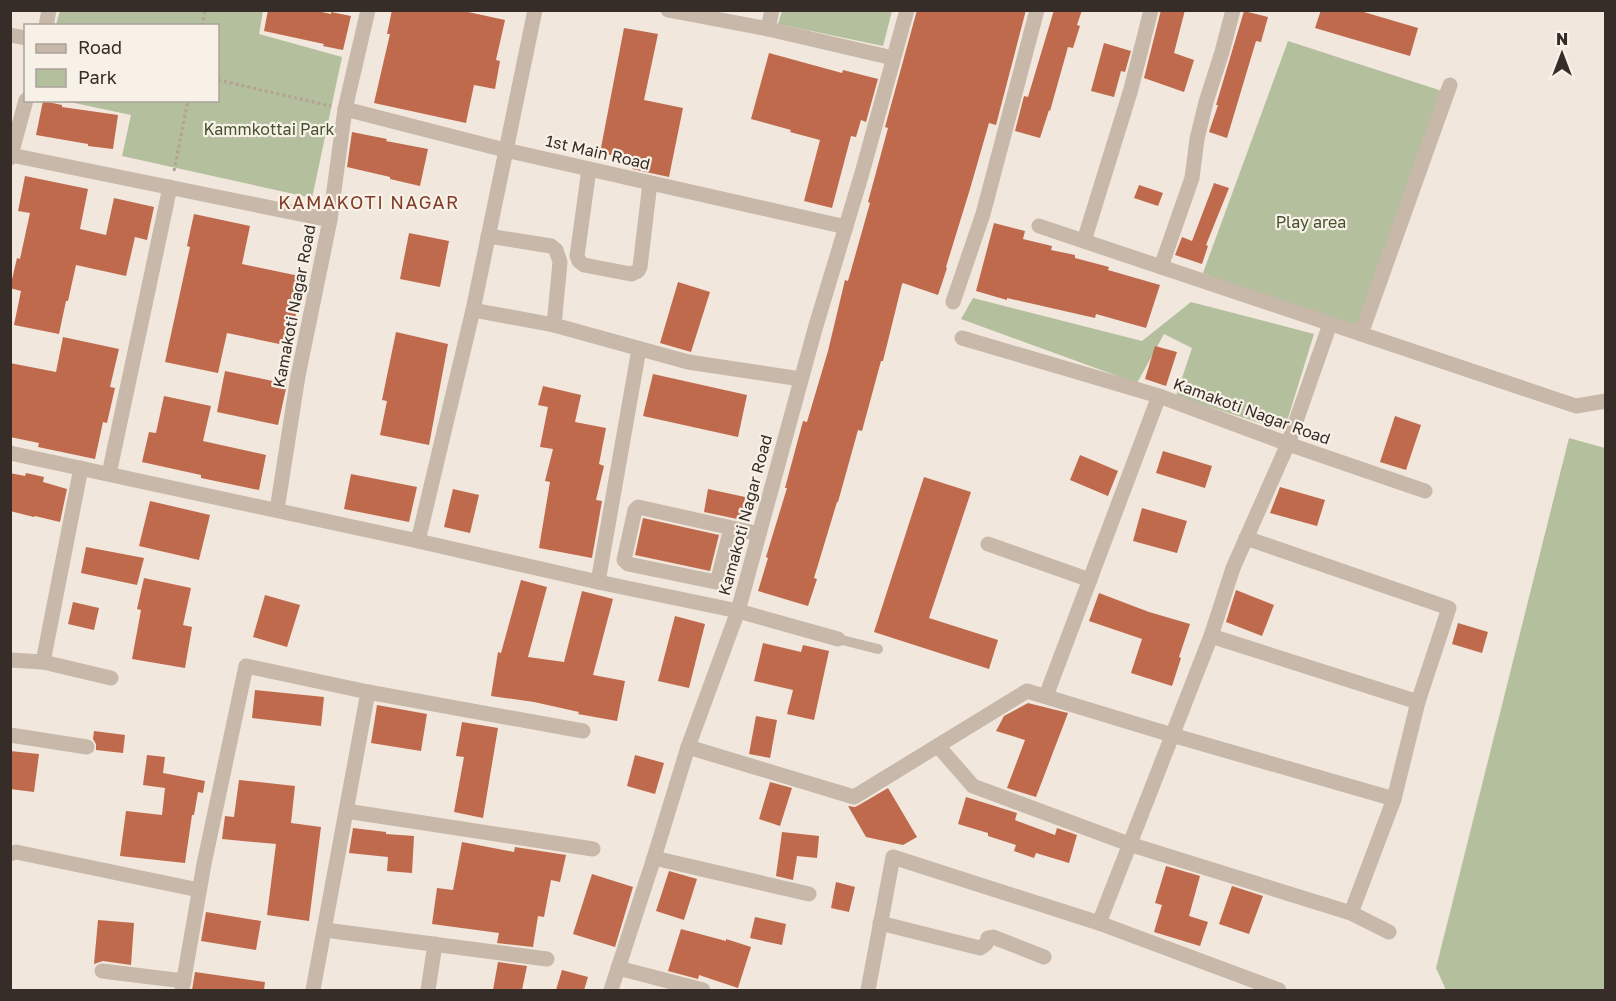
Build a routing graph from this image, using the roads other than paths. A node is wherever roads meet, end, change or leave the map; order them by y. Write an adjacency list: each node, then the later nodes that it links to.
1 (368, 10): 13 (street)
2 (535, 10): 14 (street)
3 (668, 10): 9 (street)
4 (772, 10): 9 (street)
5 (907, 10): 10 (street, Kamakoti Nagar Road)
6 (1037, 10): 25 (street)
7 (1151, 10): 23 (street)
8 (1233, 10): 24 (street)
9 (768, 29): 10 (street)
10 (893, 58): 21 (street, Kamakoti Nagar Road)
11 (1450, 85): 29 (street)
12 (26, 102): 15 (street)
13 (345, 109): 14 (street, 1st Main Road); 19 (street)
14 (505, 150): 16 (street, 1st Main Road); 22 (street)
15 (11, 156): 18 (street, Kamakoti Nagar Road)
16 (589, 169): 17 (street, 1st Main Road); 17 (street)
17 (650, 183): 21 (street, 1st Main Road)
18 (170, 187): 19 (street, Kamakoti Nagar Road); 38 (street)
19 (330, 220): 40 (street, Kamakoti Nagar Road)
20 (1039, 226): 23 (street)
21 (846, 227): 32 (street, Kamakoti Nagar Road)
22 (488, 236): 26 (street); 28 (street)
23 (1084, 242): 24 (street)
24 (1161, 267): 27 (street)
25 (954, 302)
26 (473, 310): 28 (street); 44 (street)
27 (1330, 324): 29 (street); 35 (street)
28 (554, 325): 31 (street)
29 (1361, 334): 34 (street)
30 (962, 338): 33 (street, Kamakoti Nagar Road)
31 (639, 349): 32 (street); 46 (street)
32 (801, 379): 42 (street, Kamakoti Nagar Road)
33 (1159, 396): 35 (street, Kamakoti Nagar Road); 50 (street)
34 (1605, 401)
35 (1288, 444): 39 (street, Kamakoti Nagar Road); 43 (street)
36 (10, 453): 37 (street, Kamakoti Nagar Road)
37 (81, 468): 38 (street, Kamakoti Nagar Road); 59 (street)
38 (110, 474): 40 (street, Kamakoti Nagar Road)
39 (1425, 491)
40 (277, 510): 44 (street, Kamakoti Nagar Road)
41 (731, 528): 42 (street); 47 (street); 49 (street)
42 (759, 534): 54 (street, Kamakoti Nagar Road)
43 (1246, 538): 55 (street); 63 (street)
44 (418, 541): 51 (street, Kamakoti Nagar Road)
45 (988, 544): 50 (street)
46 (603, 552): 47 (street); 51 (street)
47 (625, 557): 48 (street)
48 (657, 570): 49 (street); 52 (street)
49 (687, 577): 53 (street)
50 (1090, 580): 62 (street)
51 (598, 582): 52 (street, Kamakoti Nagar Road)
52 (653, 593): 53 (street, Kamakoti Nagar Road)
53 (682, 599): 54 (street, Kamakoti Nagar Road)
54 (738, 611): 56 (street); 69 (street)
55 (1211, 636): 63 (street); 66 (street)
56 (838, 639): 57 (lane)
57 (878, 649)
58 (10, 660): 59 (street)
59 (43, 662): 60 (street)
60 (111, 678)
61 (368, 692): 64 (street); 71 (street); 76 (street)
62 (1046, 696): 66 (street); 67 (street)
63 (1418, 702): 70 (street)
64 (583, 731)
65 (10, 735): 68 (street)
66 (1172, 735): 70 (street); 72 (street)
67 (938, 746): 69 (street); 72 (street)
68 (87, 747)
69 (688, 747): 75 (street)
70 (1394, 799): 78 (street)
71 (346, 811): 73 (street); 81 (street)
72 (1128, 844): 78 (street); 80 (street)
73 (592, 849)
74 (10, 854): 76 (street)
75 (654, 858): 77 (street); 86 (street)
76 (199, 890): 88 (street)
77 (809, 894)
78 (1351, 913): 82 (street)
79 (880, 923): 80 (street); 84 (street); 93 (street)
80 (1099, 923): 94 (street)
81 (324, 930): 83 (street); 89 (street)
82 (1389, 932)
83 (435, 944): 85 (street); 90 (street)
84 (1044, 957)
85 (547, 959)
86 (618, 968): 91 (street); 92 (street)
87 (102, 971): 88 (street)
88 (183, 986)
89 (313, 990)
90 (428, 990)
91 (611, 990)
92 (703, 990)
93 (868, 990)
94 (1279, 990)

